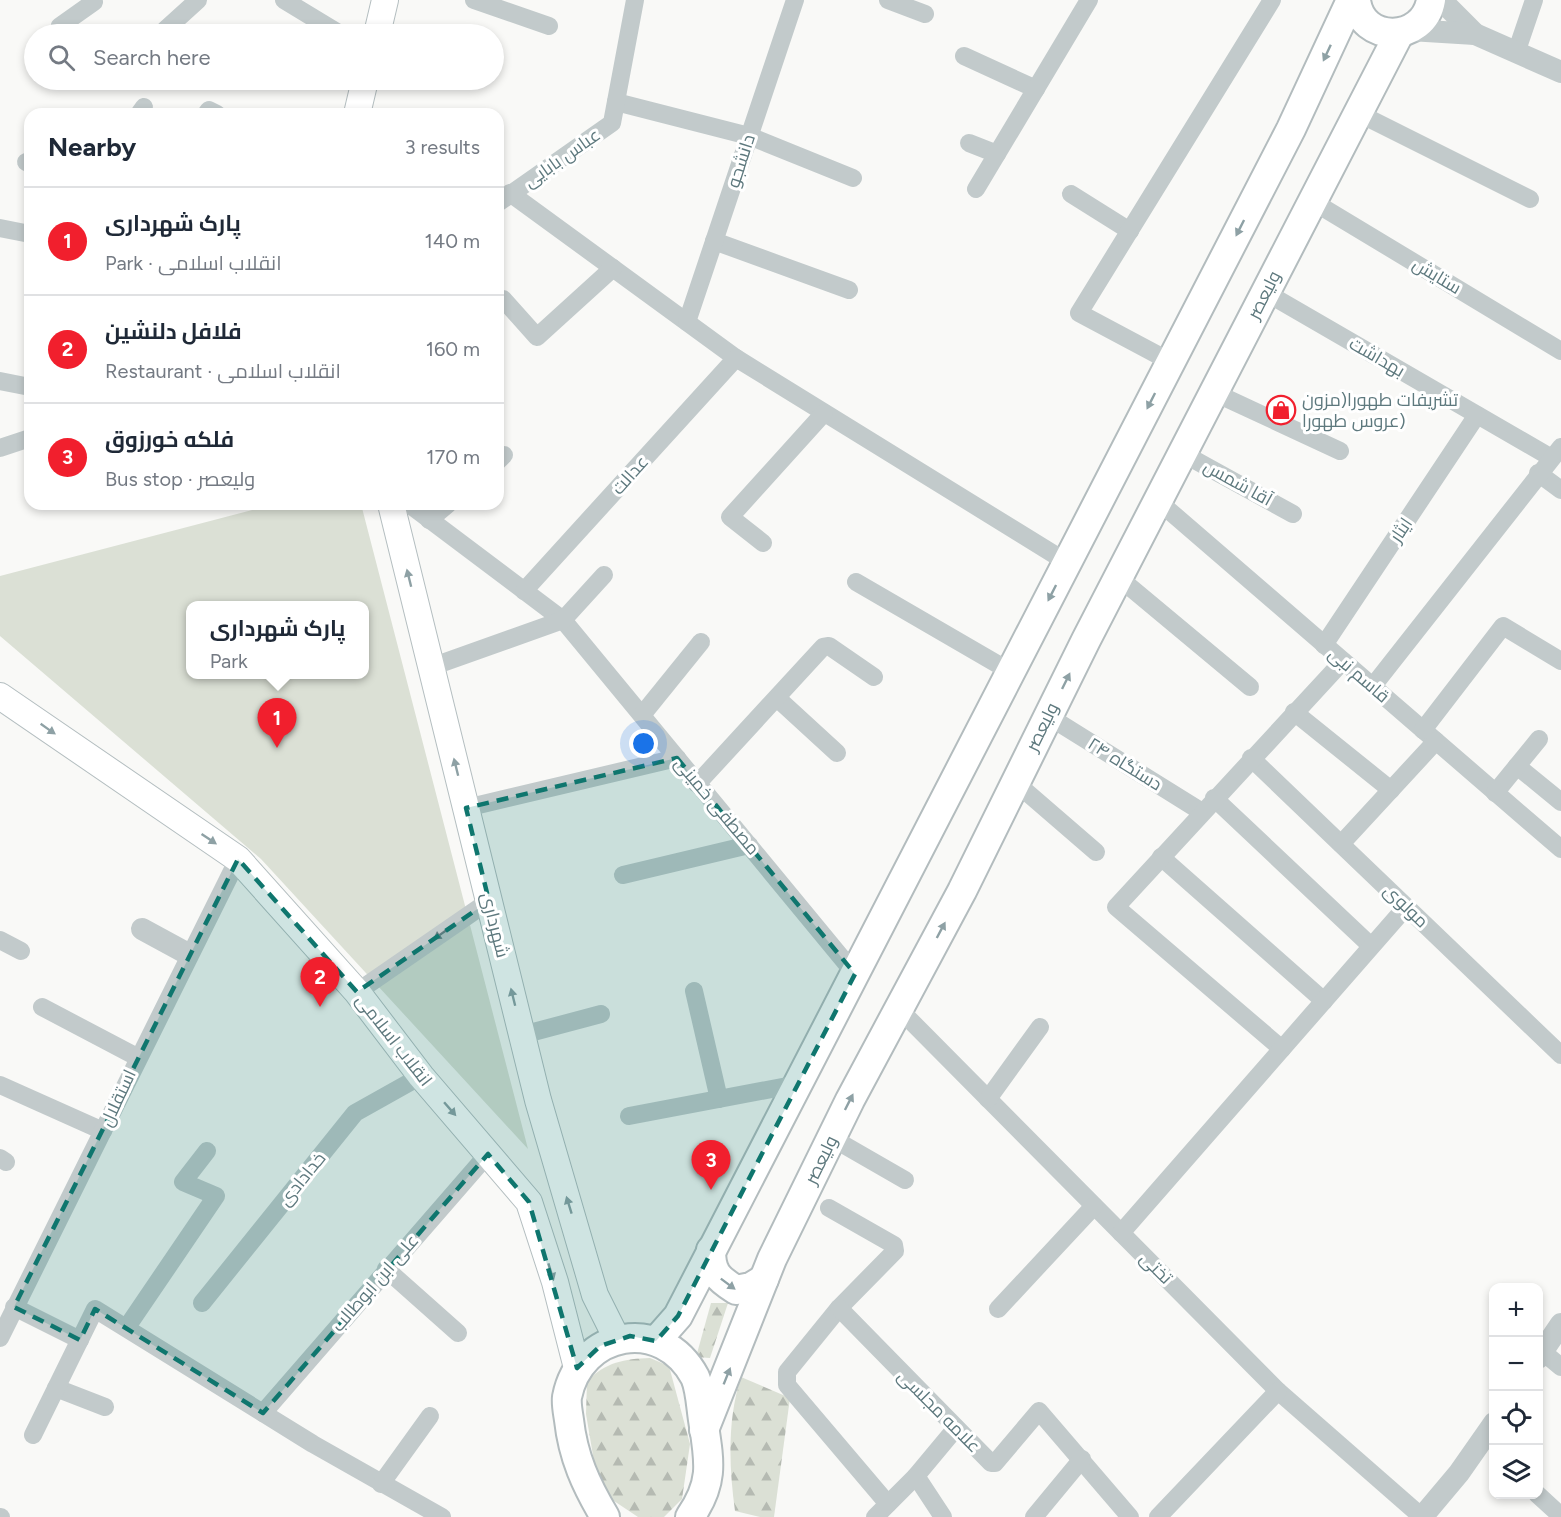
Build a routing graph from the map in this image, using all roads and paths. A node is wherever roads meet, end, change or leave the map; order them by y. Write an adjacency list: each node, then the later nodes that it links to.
1 (92, 0): 17 (street)
2 (198, 0): 18 (street)
3 (284, 0): 19 (street)
4 (385, 0): 20 (main road)
5 (474, 0): 21 (street)
6 (635, 0): 29 (street, عباس بابایی)
7 (795, 0): 32 (street, دانشجو)
8 (888, 0): 16 (street)
9 (1089, 0): 27 (street)
10 (1272, 0): 42 (street)
11 (1352, 0): 52 (main road, one-way to 52)
12 (1356, 0): 22 (main road)
13 (1431, 0): 22 (main road, ولیعصر)
14 (1441, 0): 23 (street)
15 (1534, 0): 24 (street)
16 (926, 14)
17 (64, 24)
18 (172, 24)
19 (324, 24)
20 (379, 24)
21 (549, 26)
22 (1405, 32): 23 (street); 31 (main road, ولیعصر)
23 (1475, 34): 24 (street)
24 (1516, 53): 26 (street)
25 (964, 56): 27 (street)
26 (1561, 72)
27 (1036, 89): 34 (street)
28 (363, 90): 30 (main road)
29 (616, 102): 32 (street); 38 (street, عباس بابایی)
30 (358, 108)
31 (1358, 113): 39 (street); 40 (main road, ولیعصر)
32 (749, 136): 35 (street); 44 (street, دانشجو)
33 (969, 142): 34 (street)
34 (997, 154): 36 (street)
35 (853, 178)
36 (976, 189)
37 (1071, 194): 42 (street)
38 (504, 198): 45 (street)
39 (1530, 199)
40 (1312, 201): 47 (main road, ولیعصر); 50 (street, ستایش)
41 (0, 228): 43 (street)
42 (1130, 231): 52 (street)
43 (24, 233)
44 (714, 241): 46 (street); 49 (street, دانشجو)
45 (614, 268): 48 (street); 49 (street)
46 (849, 290)
47 (1265, 292): 55 (main road, ولیعصر); 57 (street, بهداشت)
48 (504, 300)
49 (687, 322): 51 (street)
50 (1561, 351)
51 (736, 358): 56 (street); 76 (street, عدالت)
52 (1171, 362): 72 (main road, one-way to 72)
53 (0, 381): 54 (street)
54 (24, 386)
55 (1213, 392): 60 (street); 62 (main road, ولیعصر)
56 (824, 413): 71 (street); 72 (street)
57 (1477, 415): 61 (street, بهداشت); 79 (street, ایثار)
58 (24, 438): 59 (street)
59 (0, 448)
60 (1340, 451)
61 (1556, 452): 63 (street)
62 (1182, 453): 65 (main road, ولیعصر); 69 (street, آقا شمس)
63 (1538, 473): 64 (street); 85 (street)
64 (1561, 490)
65 (1158, 501): 74 (main road, ولیعصر); 79 (street, قاسم نبی)
66 (392, 510): 82 (main road, شهرداری, one-way to 66)
67 (416, 510): 70 (street, مصطفی خمینی)
68 (440, 510): 70 (street)
69 (1293, 514)
70 (429, 520): 76 (street, مصطفی خمینی)
71 (763, 543)
72 (1068, 563): 83 (main road, one-way to 83)
73 (604, 575): 77 (street)
74 (1118, 577): 86 (street); 91 (main road, ولیعصر, one-way to 74)
75 (856, 582): 83 (street)
76 (524, 591): 77 (street, مصطفی خمینی)
77 (563, 620): 82 (street); 90 (street, مصطفی خمینی)
78 (701, 642): 90 (street)
79 (1324, 645): 80 (street, قاسم نبی)
80 (1343, 661): 85 (street, قاسم نبی); 89 (street)
81 (1561, 661): 92 (street)
82 (431, 667): 104 (main road, شهرداری, one-way to 82)
83 (1011, 672): 120 (main road)
84 (874, 677): 88 (street)
85 (1373, 686): 92 (street, قاسم نبی)
86 (1250, 687)
87 (0, 696): 111 (main road, انقلاب اسلامی, one-way to 111)
88 (777, 698): 94 (street); 99 (street)
89 (1294, 712): 96 (street); 100 (street)
90 (642, 716): 95 (street, مصطفی خمینی)
91 (1048, 716): 98 (main road, ولیعصر); 105 (street, ۲۴ دستگاه)
92 (1430, 736): 100 (street); 101 (street, قاسم نبی)
93 (1539, 739): 97 (street)
94 (837, 753)
95 (677, 758): 99 (street, مصطفی خمینی); 104 (street)
96 (1251, 758): 102 (street); 106 (street, مولوی)
97 (1516, 766): 101 (street); 103 (street)
98 (1016, 782): 109 (street); 125 (main road, ولیعصر, one-way to 98)
99 (697, 784): 107 (street, مصطفی خمینی)
100 (1391, 790): 106 (street)
101 (1495, 793): 108 (street, قاسم نبی)
102 (1214, 798): 105 (street); 117 (street)
103 (1561, 801)
104 (466, 808): 113 (main road, شهرداری)
105 (1202, 812): 110 (street)
106 (1341, 844): 114 (street, مولوی)
107 (749, 845): 112 (street); 120 (street, مصطفی خمینی)
108 (1561, 849)
109 (1096, 852)
110 (1161, 857): 123 (street); 129 (street)
111 (238, 859): 119 (street, استقلال); 122 (main road, انقلاب اسلامی)
112 (623, 874)
113 (489, 901): 122 (street, one-way to 122); 128 (main road, شهرداری, one-way to 113)
114 (1406, 907): 117 (street); 130 (street, مولوی)
115 (142, 929): 119 (street)
116 (0, 940): 118 (street)
117 (1371, 946): 123 (street)
118 (21, 951)
119 (188, 954): 131 (street, استقلال)
120 (855, 974): 133 (main road)
121 (694, 991): 135 (street)
122 (357, 992): 132 (main road, انقلاب اسلامی)
123 (1324, 1001): 129 (street)
124 (42, 1007): 131 (street)
125 (899, 1009): 136 (street, تختی); 139 (main road, ولیعصر, one-way to 125)
126 (601, 1014): 128 (street)
127 (1040, 1028): 136 (street)
128 (522, 1035): 157 (main road, شهرداری, one-way to 128)
129 (1282, 1049): 145 (street)
130 (1561, 1055)
131 (137, 1057): 138 (street, استقلال)
132 (421, 1076): 141 (main road, انقلاب اسلامی, one-way to 141); 149 (street, خدادادی)
133 (798, 1084): 135 (street); 146 (main road)
134 (0, 1085): 138 (street)
135 (719, 1099): 137 (street)
136 (988, 1099): 143 (street, تختی)
137 (629, 1116)
138 (103, 1131): 150 (street, استقلال)
139 (832, 1138): 142 (street); 148 (main road, ولیعصر)
140 (207, 1151): 154 (street)
141 (488, 1154): 147 (street, علی ابن ابوطالب); 163 (main road, انقلاب اسلامی, one-way to 163)
142 (905, 1180)
143 (1095, 1206): 145 (street, تختی); 152 (street)
144 (829, 1208): 151 (street)
145 (1121, 1233): 165 (street, تختی)
146 (711, 1250): 148 (main road, one-way to 148); 159 (main road)
147 (386, 1269): 155 (street); 167 (street, علی ابن ابوطالب)
148 (764, 1280): 170 (main road, ولیعصر, one-way to 148)
149 (202, 1303)
150 (14, 1307): 156 (street, استقلال); 158 (street)
151 (839, 1308): 169 (street, علامه مجلسی); 178 (street)
152 (998, 1309)
153 (1561, 1324): 160 (street)
154 (127, 1327): 158 (street); 167 (street)
155 (458, 1333)
156 (0, 1338)
157 (616, 1339): 159 (main road); 163 (main road)
158 (80, 1340): 164 (street)
159 (656, 1341): 170 (main road)
160 (1543, 1352)
161 (1543, 1356): 162 (street)
162 (1561, 1367)
163 (577, 1368): 182 (main road)
164 (56, 1388): 166 (street); 172 (street)
165 (1278, 1391): 185 (street); 186 (street, تختی)
166 (105, 1407)
167 (263, 1413): 175 (street)
168 (430, 1416): 175 (street)
169 (956, 1428): 173 (street, علامه مجلسی); 174 (street)
170 (704, 1430): 177 (main road)
171 (1489, 1430): 186 (street)
172 (33, 1435)
173 (1082, 1459): 179 (street, علامه مجلسی); 184 (street)
174 (916, 1476): 178 (street); 183 (street)
175 (381, 1484): 181 (street)
176 (1542, 1499): 180 (street)
177 (700, 1510)
178 (882, 1511)
179 (1126, 1515)
180 (1561, 1516)
181 (442, 1517)
182 (605, 1517)
183 (943, 1517)
184 (1034, 1517)
185 (1158, 1517)
186 (1422, 1517)

